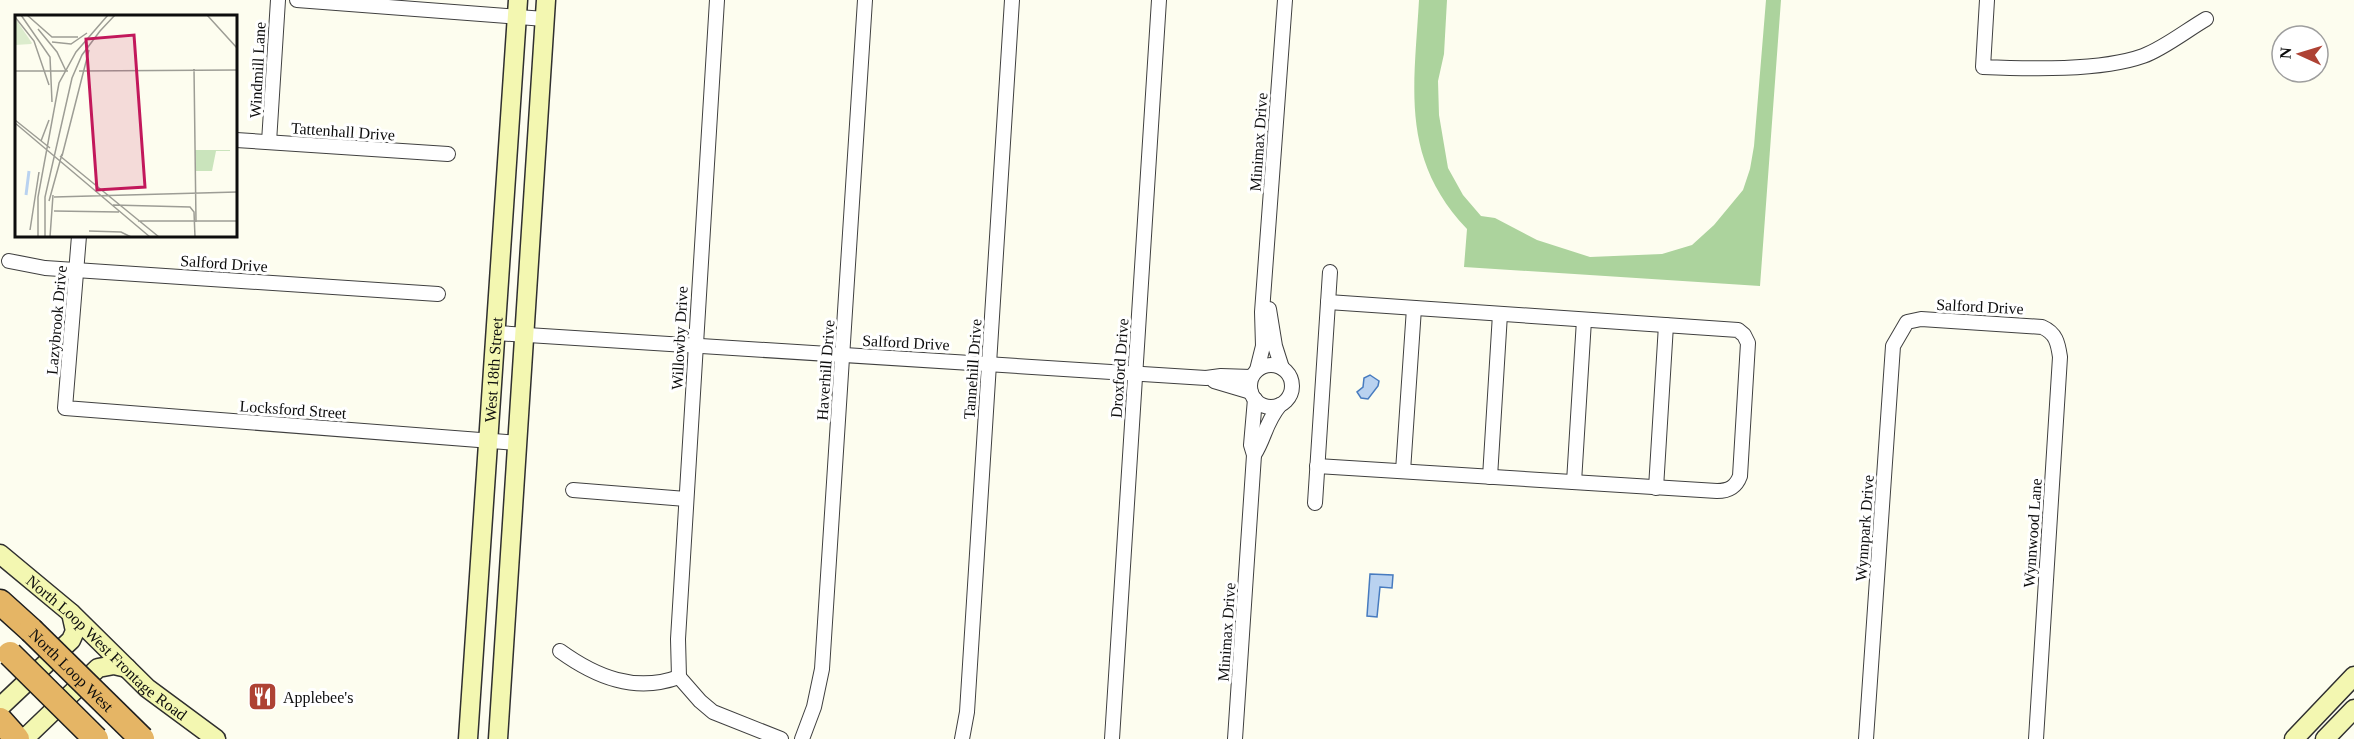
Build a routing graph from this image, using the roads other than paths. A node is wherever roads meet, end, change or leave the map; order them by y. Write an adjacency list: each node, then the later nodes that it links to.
1 (278, 0): 14 (street, Windmill Lane)
2 (297, 0): 10 (street)
3 (546, 0): 11 (main road, West 18th Street)
4 (717, 0): 33 (street, Willowby Drive)
5 (865, 0): 34 (street, Haverhill Drive)
6 (1012, 0): 35 (street, Tannehill Drive)
7 (1159, 0): 37 (street, Droxford Drive)
8 (1285, 0): 22 (street, Minimax Drive)
9 (1987, 0): 12 (street)
10 (517, 9): 11 (street); 16 (main road, West 18th Street)
11 (545, 19): 17 (main road, West 18th Street)
12 (2206, 19)
13 (237, 140): 14 (street, Tattenhall Drive)
14 (269, 142): 15 (street, Tattenhall Drive)
15 (448, 154)
16 (507, 176): 17 (main road); 31 (main road, West 18th Street)
17 (534, 177): 32 (main road, West 18th Street)
18 (79, 237): 20 (street, Lazybrook Drive)
19 (9, 261): 20 (street, Salford Drive)
20 (77, 270): 23 (street, Salford Drive); 42 (street, Lazybrook Drive)
21 (1330, 272): 24 (street)
22 (1266, 287): 36 (street, Minimax Drive); 38 (street, Minimax Drive)
23 (438, 294)
24 (1328, 302): 25 (street); 46 (street)
25 (1414, 308): 26 (street); 47 (street)
26 (1500, 314): 27 (street); 48 (street)
27 (1584, 320): 29 (street); 49 (street)
28 (1907, 322): 30 (street, Salford Drive); 79 (street, Wynnpark Drive)
29 (1666, 325): 50 (street); 50 (street)
30 (2051, 332): 80 (street, Wynnwood Lane)
31 (496, 333): 32 (street, Salford Drive); 43 (main road, West 18th Street)
32 (525, 334): 33 (street, Salford Drive); 44 (main road, West 18th Street)
33 (695, 345): 34 (street, Salford Drive); 52 (street, Willowby Drive)
34 (842, 355): 35 (street, Salford Drive); 75 (street, Haverhill Drive)
35 (988, 364): 37 (street, Salford Drive); 76 (street, Tannehill Drive)
36 (1282, 368): 38 (street); 41 (street)
37 (1135, 372): 39 (street, Salford Drive); 77 (street, Droxford Drive)
38 (1254, 373): 39 (street, Salford Drive); 40 (street)
39 (1206, 378): 40 (street, Salford Drive)
40 (1253, 396): 41 (street); 45 (street, Minimax Drive)
41 (1280, 405): 45 (street, Minimax Drive)
42 (65, 408): 43 (street, Locksford Street)
43 (489, 441): 44 (street, Locksford Street); 64 (main road, West 18th Street)
44 (518, 443): 65 (main road, West 18th Street)
45 (1254, 455): 78 (street, Minimax Drive)
46 (1317, 466): 47 (street); 53 (street)
47 (1403, 471): 48 (street)
48 (1490, 477): 49 (street)
49 (1574, 482): 50 (street)
50 (1656, 488)
51 (573, 490): 52 (street)
52 (686, 499): 61 (street, Willowby Drive)
53 (1315, 503)
54 (0, 554): 56 (main road, North Loop West Frontage Road)
55 (0, 602): 70 (highway, North Loop West, bridge)
56 (71, 613): 59 (main road, North Loop West Frontage Road); 62 (main road)
57 (5, 649): 69 (highway, bridge)
58 (560, 651): 61 (street)
59 (128, 668): 68 (main road); 71 (main road, North Loop West Frontage Road)
60 (2354, 676): 81 (main road)
61 (679, 677): 74 (street)
62 (0, 707)
63 (2354, 709): 82 (main road)
64 (471, 710): 65 (main road); 72 (main road, West 18th Street)
65 (500, 718): 73 (main road, West 18th Street)
66 (0, 720): 67 (highway)
67 (17, 739)
68 (24, 739)
69 (96, 739)
70 (142, 739)
71 (216, 739)
72 (468, 739)
73 (498, 739)
74 (781, 739)
75 (802, 739)
76 (962, 739)
77 (1112, 739)
78 (1235, 739)
79 (1866, 739)
80 (2036, 739)
81 (2294, 739)
82 (2325, 739)

